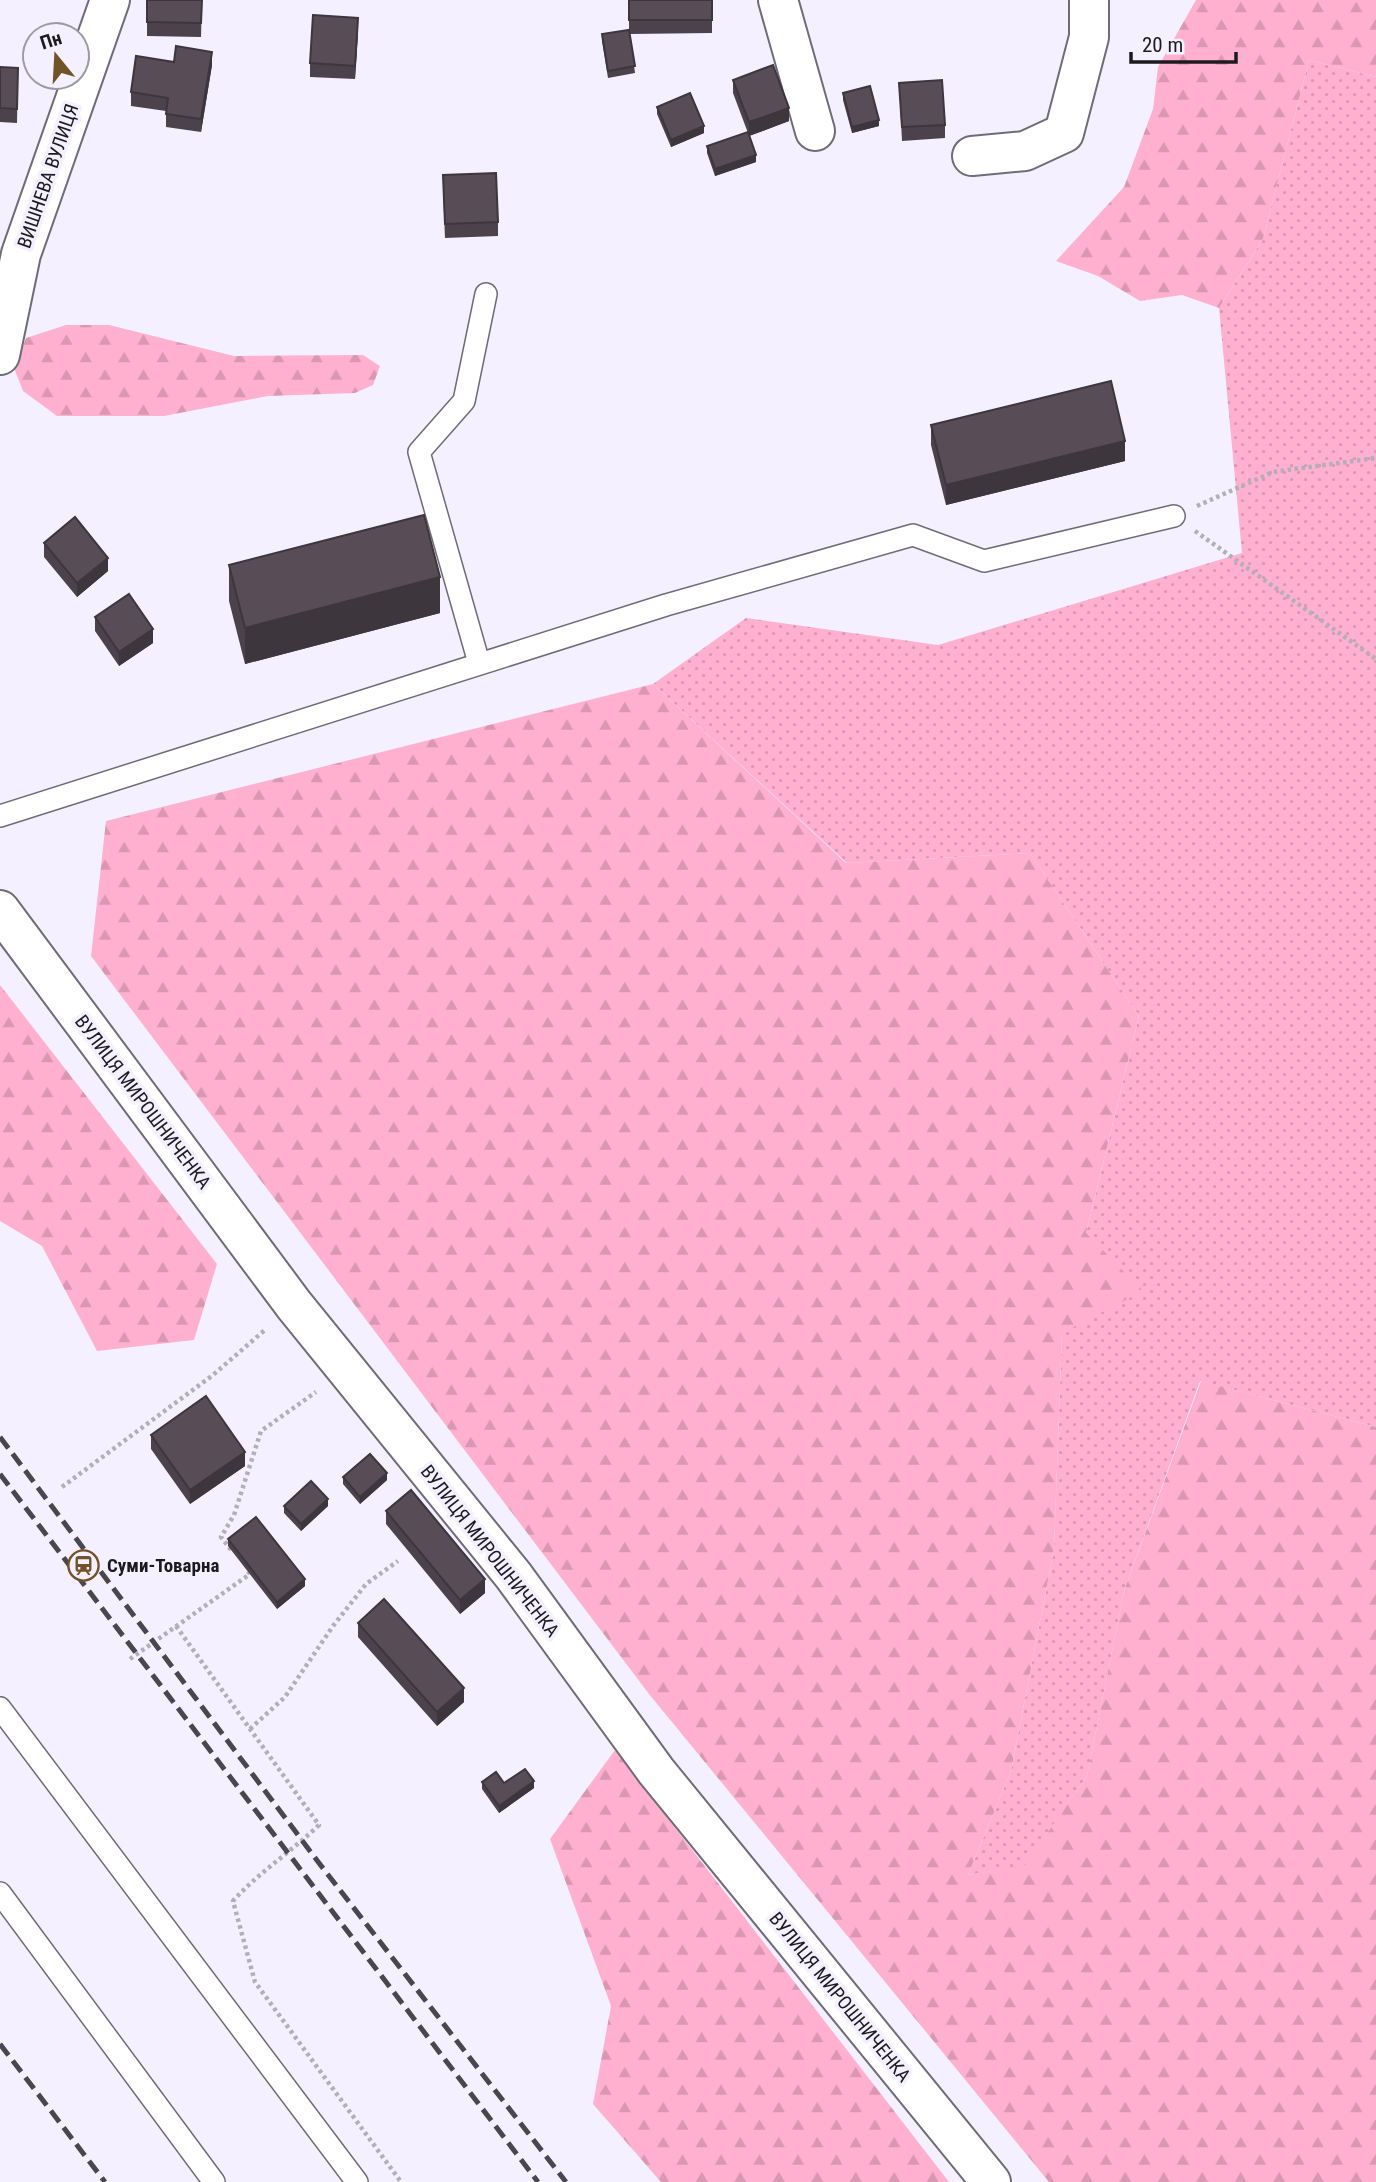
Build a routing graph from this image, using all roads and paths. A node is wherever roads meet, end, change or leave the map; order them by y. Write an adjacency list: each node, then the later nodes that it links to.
1 (110, 0): 7 (street, ВИШНЕВА ВУЛИЦЯ)
2 (778, 0): 4 (street)
3 (1090, 0): 5 (street)
4 (815, 131)
5 (972, 156)
6 (486, 294): 11 (lane)
7 (0, 355)
8 (1376, 458): 9 (path)
9 (1174, 516): 10 (path); 11 (lane)
10 (1376, 659)
11 (479, 663): 12 (lane)
12 (0, 816)
13 (0, 910): 14 (street, ВУЛИЦЯ МИРОШНИЧЕНКА)
14 (294, 1305): 15 (street, ВУЛИЦЯ МИРОШНИЧЕНКА); 16 (path)
15 (346, 1371): 17 (path); 28 (street, ВУЛИЦЯ МИРОШНИЧЕНКА)
16 (62, 1487)
17 (235, 1555)
18 (398, 1561): 23 (path)
19 (243, 1565): 20 (path)
20 (176, 1626): 21 (path); 23 (path)
21 (130, 1659)
22 (0, 1708): 26 (lane)
23 (250, 1729): 27 (path)
24 (0, 1893): 25 (lane)
25 (214, 2182)
26 (357, 2182)
27 (401, 2182)
28 (991, 2182)

